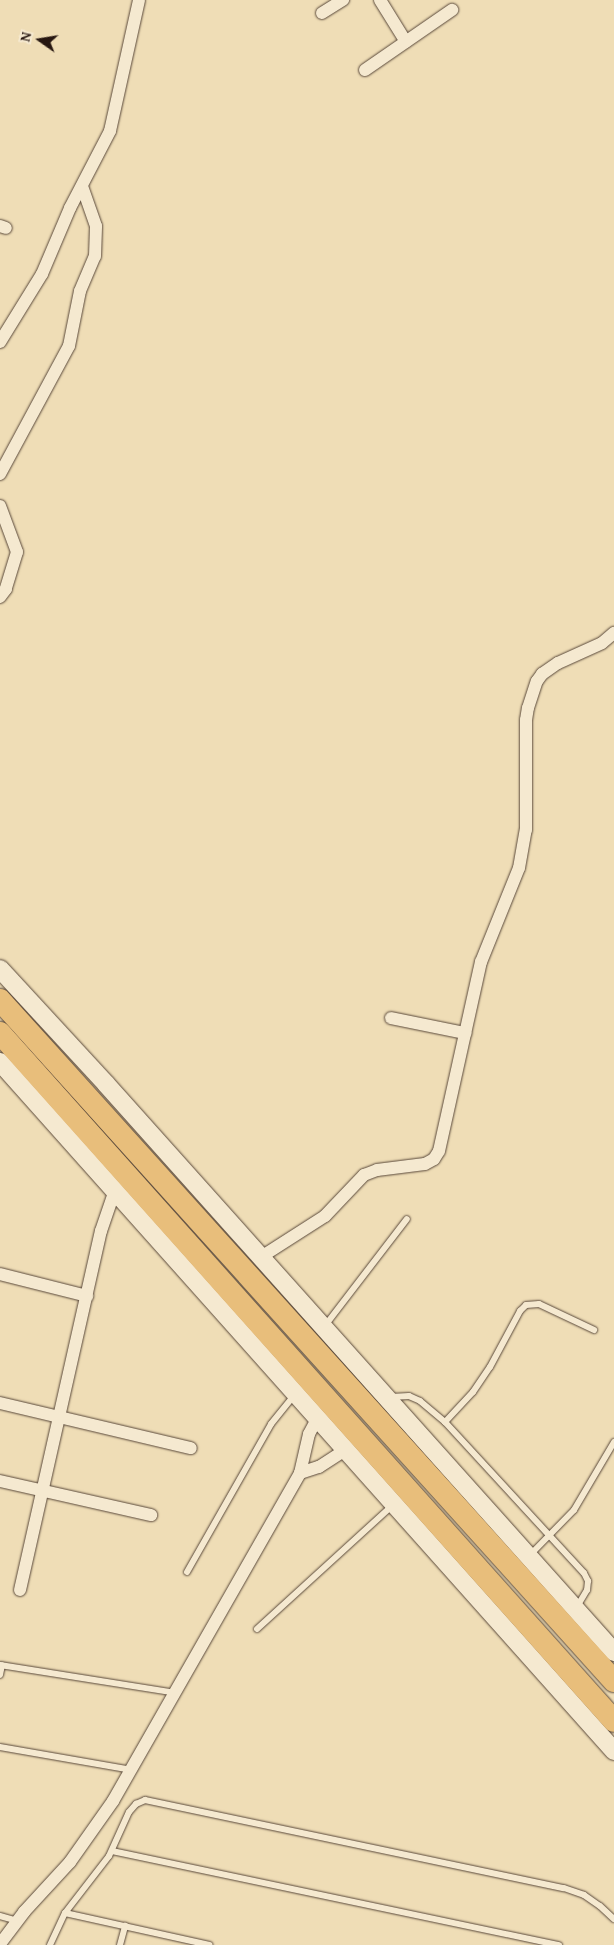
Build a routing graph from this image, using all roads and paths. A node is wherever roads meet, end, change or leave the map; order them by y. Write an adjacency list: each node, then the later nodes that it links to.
1 (139, 0): 8 (street)
2 (343, 0): 5 (street)
3 (380, 0): 6 (street)
4 (452, 10): 6 (street)
5 (322, 13)
6 (406, 42): 7 (street)
7 (365, 70)
8 (82, 186): 9 (street); 10 (street)
9 (0, 342)
10 (0, 474)
11 (0, 506): 12 (street)
12 (0, 597)
13 (614, 633): 18 (street)
14 (0, 969): 22 (street)
15 (0, 1000): 50 (highway)
16 (391, 1018): 18 (street)
17 (0, 1033): 52 (highway)
18 (465, 1033): 22 (street)
19 (0, 1062): 20 (street)
20 (115, 1190): 24 (street); 27 (street)
21 (407, 1219): 25 (lane)
22 (261, 1258): 25 (street)
23 (0, 1274): 24 (street)
24 (87, 1296): 30 (street)
25 (324, 1328): 28 (street)
26 (594, 1330): 32 (lane)
27 (296, 1392): 31 (street); 43 (lane)
28 (386, 1397): 32 (lane); 42 (street)
29 (0, 1402): 30 (street)
30 (60, 1416): 34 (street); 38 (street)
31 (318, 1417): 35 (street); 36 (street)
32 (445, 1422): 41 (lane)
33 (614, 1442): 41 (lane)
34 (191, 1448)
35 (347, 1449): 36 (street); 39 (street)
36 (300, 1472): 51 (street)
37 (0, 1481): 38 (street)
38 (43, 1491): 40 (street); 44 (street)
39 (395, 1503): 46 (lane); 54 (street)
40 (151, 1515)
41 (550, 1536): 42 (lane); 45 (lane)
42 (528, 1557): 45 (street)
43 (187, 1572)
44 (20, 1590)
45 (575, 1609): 47 (street)
46 (257, 1629)
47 (614, 1652)
48 (1, 1665): 49 (lane); 51 (lane)
49 (0, 1675)
50 (614, 1681)
51 (176, 1693): 55 (street)
52 (614, 1721)
53 (0, 1747): 55 (lane)
54 (614, 1751)
55 (132, 1770): 60 (street)
56 (112, 1851): 57 (lane); 59 (lane); 66 (lane)
57 (65, 1913): 61 (lane); 63 (lane)
58 (0, 1916): 60 (lane)
59 (614, 1919)
60 (17, 1921): 62 (street)
61 (125, 1926): 64 (lane); 65 (lane)
62 (0, 1944)
63 (50, 1945)
64 (120, 1945)
65 (209, 1945)
66 (559, 1945)

